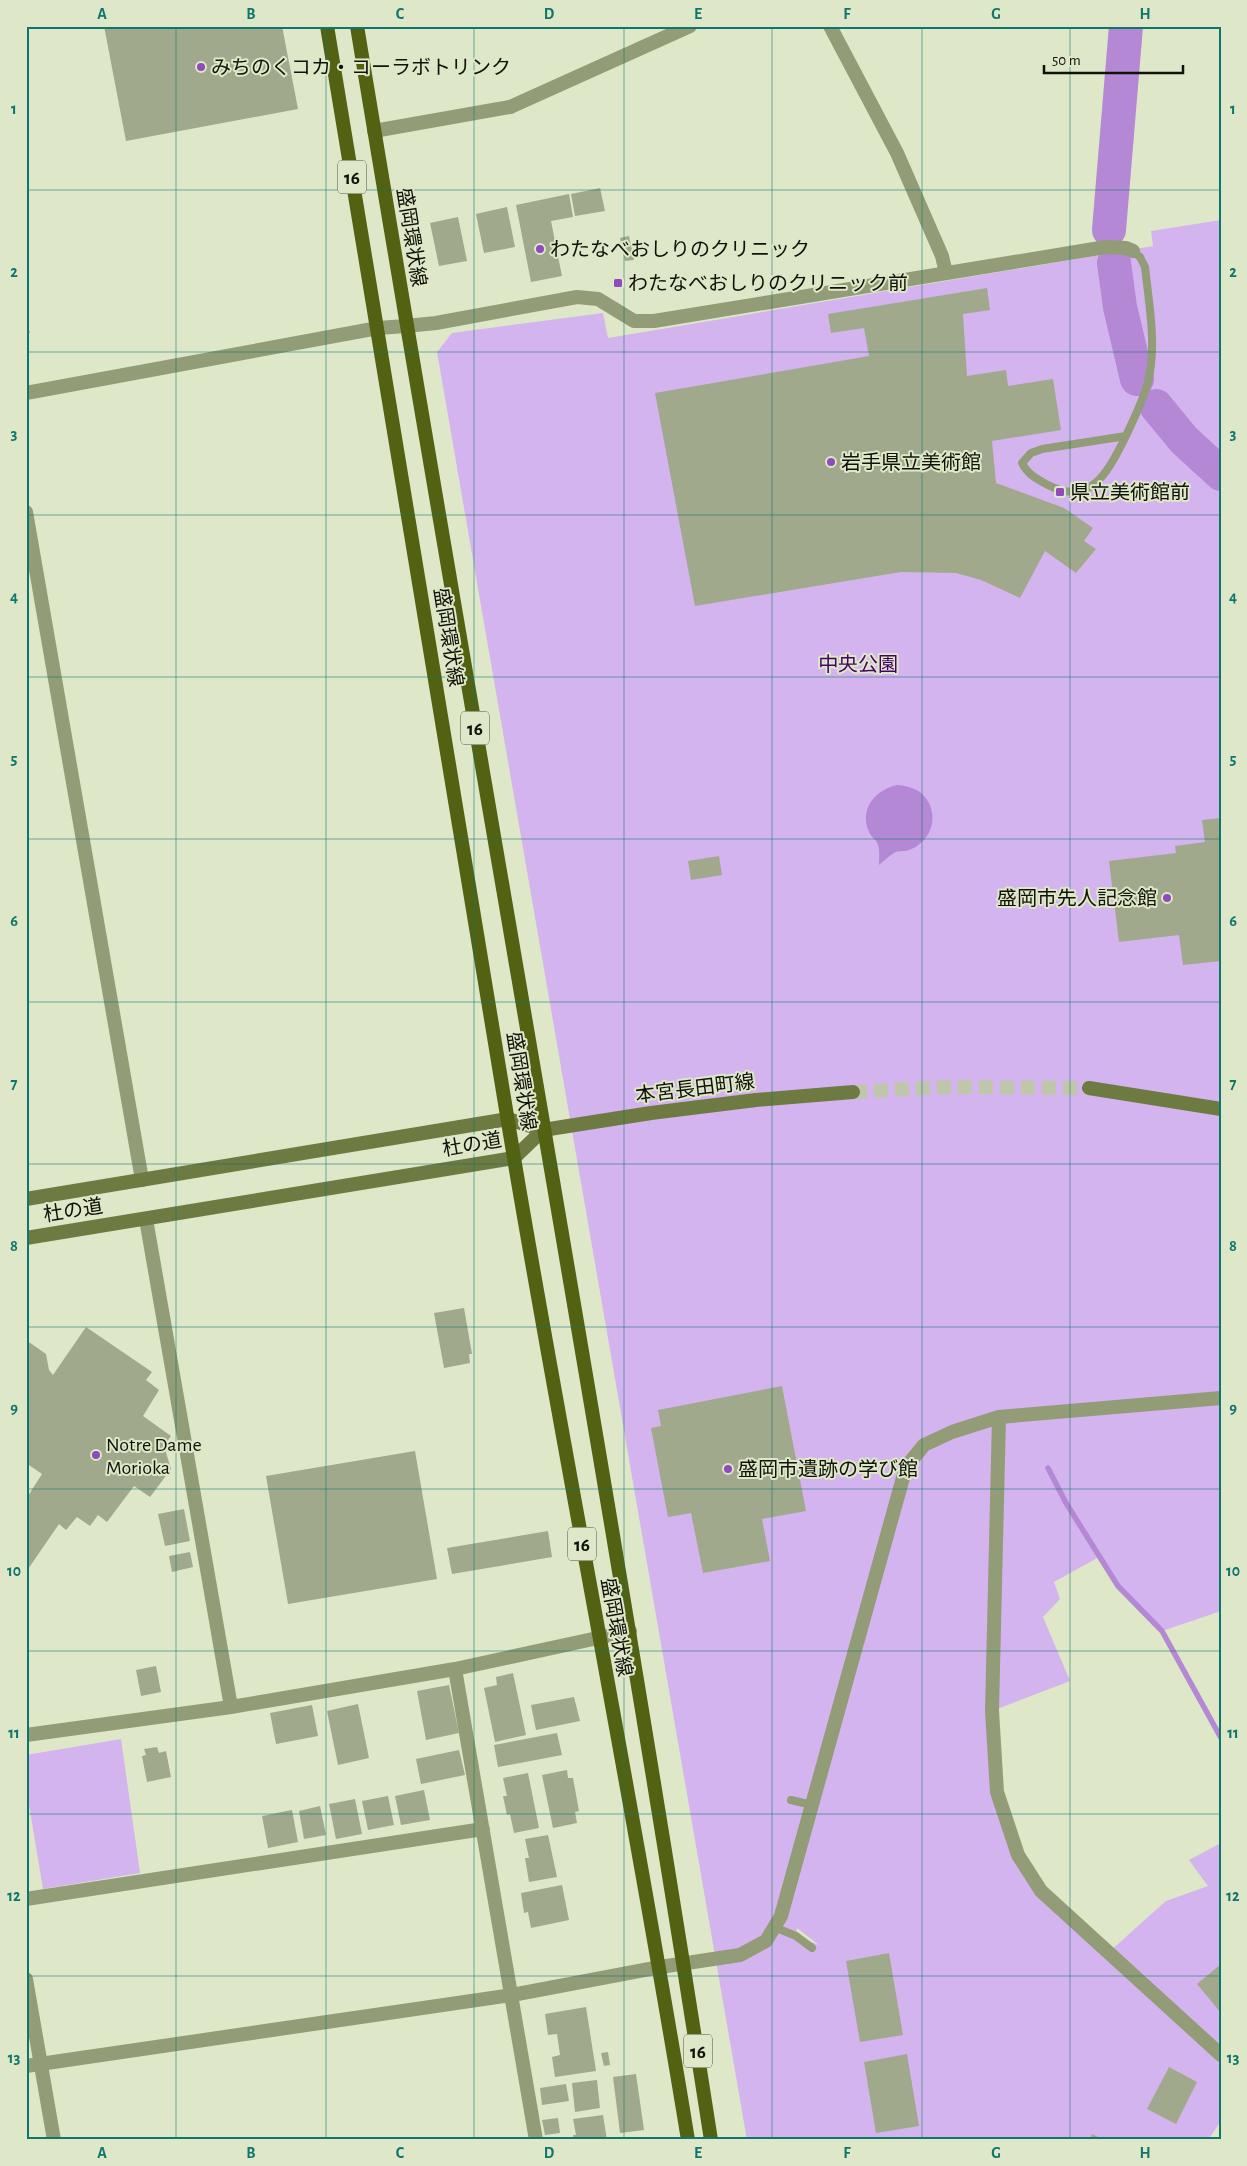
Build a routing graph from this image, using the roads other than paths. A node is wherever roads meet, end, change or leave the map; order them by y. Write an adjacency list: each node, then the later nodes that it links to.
1 (327, 26): 9 (main road, 盛岡環状線 / 16)
2 (357, 26): 5 (main road, 盛岡環状線 / 16)
3 (690, 26): 5 (street)
4 (830, 26): 7 (street)
5 (374, 131): 8 (main road, 盛岡環状線 / 16)
6 (1133, 251): 7 (street); 11 (lane)
7 (946, 273): 8 (street)
8 (406, 326): 9 (street); 17 (main road, 盛岡環状線 / 16)
9 (378, 328): 10 (street); 16 (main road, 盛岡環状線 / 16)
10 (26, 393)
11 (1126, 436): 11 (lane)
12 (26, 512): 19 (street)
13 (1088, 1088): 15 (main road)
14 (853, 1092): 17 (main road, 本宮長田町線)
15 (1221, 1109)
16 (508, 1119): 17 (main road, 杜の道); 18 (main road, 盛岡環状線 / 16); 19 (main road, 杜の道)
17 (543, 1130): 18 (main road, 杜の道); 25 (main road, 盛岡環状線 / 16)
18 (514, 1158): 21 (main road, 杜の道); 26 (main road, 盛岡環状線 / 16)
19 (142, 1180): 20 (main road, 杜の道)
20 (26, 1199)
21 (146, 1220): 22 (main road, 杜の道); 28 (street)
22 (26, 1238)
23 (1221, 1398): 24 (street)
24 (999, 1417): 31 (street); 40 (street)
25 (630, 1631): 26 (street); 36 (main road, 盛岡環状線 / 16)
26 (598, 1638): 27 (street); 37 (main road, 盛岡環状線 / 16)
27 (455, 1669): 28 (street); 32 (street)
28 (231, 1707): 29 (street)
29 (26, 1735)
30 (791, 1800): 31 (lane)
31 (812, 1805): 34 (street)
32 (483, 1829): 33 (street); 39 (street)
33 (26, 1899)
34 (774, 1927): 35 (lane); 36 (street)
35 (812, 1948)
36 (684, 1963): 37 (street); 46 (main road, 盛岡環状線 / 16)
37 (660, 1967): 39 (street); 45 (main road, 盛岡環状線 / 16)
38 (26, 1979): 41 (street)
39 (512, 1995): 41 (street); 44 (street)
40 (1221, 2055)
41 (42, 2063): 42 (street); 43 (street)
42 (26, 2066)
43 (54, 2140)
44 (536, 2140)
45 (688, 2140)
46 (711, 2140)

